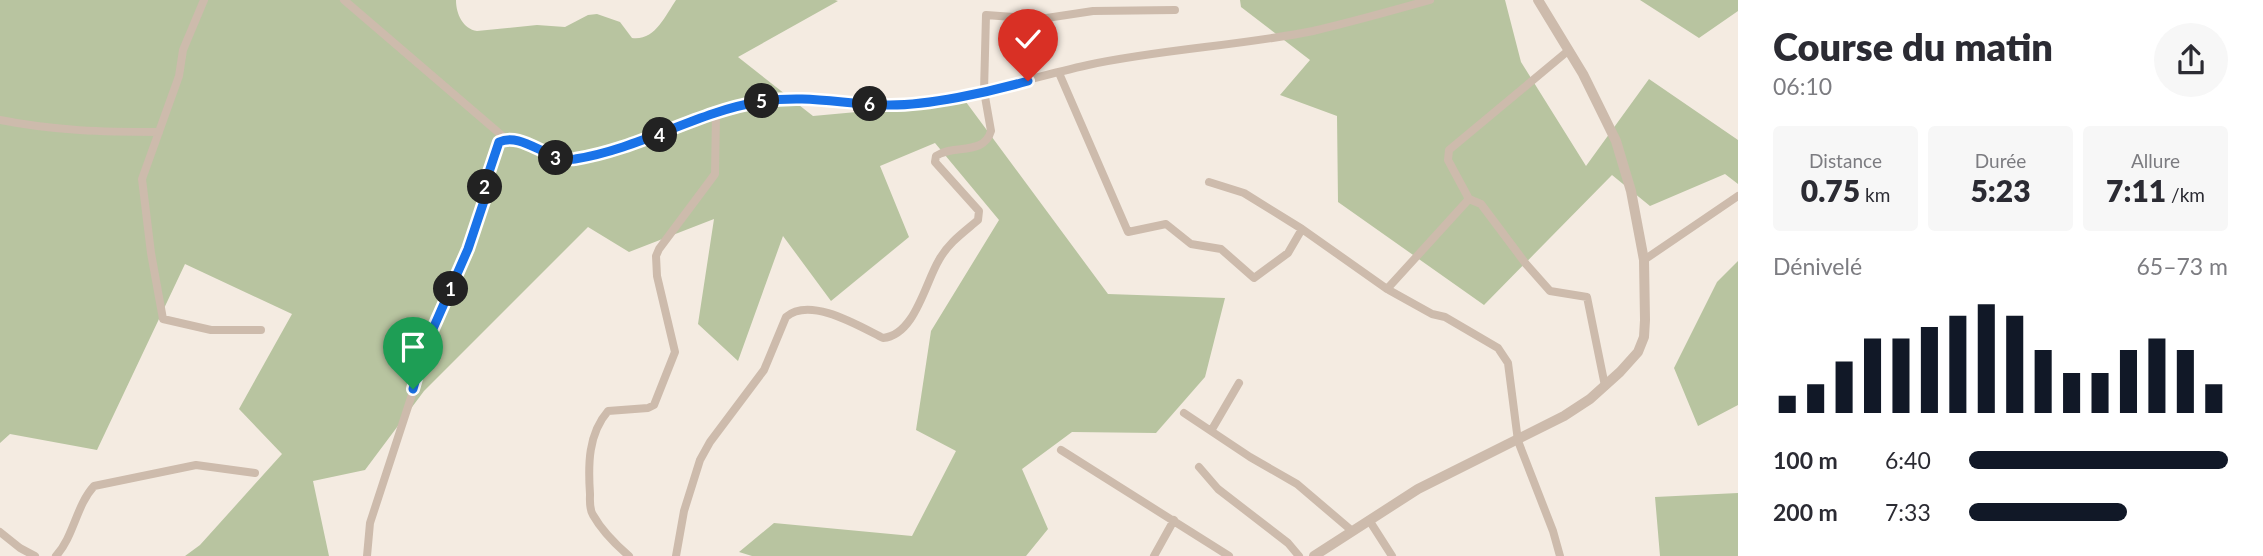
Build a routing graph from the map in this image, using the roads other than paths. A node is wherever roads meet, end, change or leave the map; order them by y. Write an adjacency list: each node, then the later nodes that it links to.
1 (204, 0): 11 (street)
2 (344, 0): 12 (street)
3 (1430, 0): 7 (street)
4 (1538, 0): 6 (street)
5 (1175, 10): 8 (street)
6 (1569, 50): 15 (street); 17 (street)
7 (1059, 73): 8 (street); 16 (street)
8 (984, 91): 9 (street); 37 (street)
9 (716, 114): 12 (street); 36 (street)
10 (0, 120): 11 (street)
11 (159, 132): 19 (street)
12 (506, 139): 35 (street)
13 (1209, 182): 16 (street)
14 (1738, 196): 17 (street)
15 (1469, 199): 18 (street); 21 (street)
16 (1302, 229): 18 (street)
17 (1644, 260): 21 (street)
18 (1387, 289): 24 (street)
19 (261, 330)
20 (1239, 383): 23 (street)
21 (1605, 386): 24 (street)
22 (1184, 413): 23 (street)
23 (1211, 431): 30 (street)
24 (1518, 441): 29 (street); 42 (street)
25 (1061, 450): 28 (street)
26 (1199, 467): 40 (street)
27 (256, 473): 34 (street)
28 (1174, 520): 38 (street); 39 (street)
29 (1369, 520): 30 (street); 41 (street)
30 (1351, 530): 32 (street)
31 (0, 532): 33 (street)
32 (1318, 555)
33 (35, 556)
34 (56, 556)
35 (367, 556)
36 (628, 556)
37 (676, 556)
38 (1154, 556)
39 (1229, 556)
40 (1299, 556)
41 (1392, 556)
42 (1560, 556)

